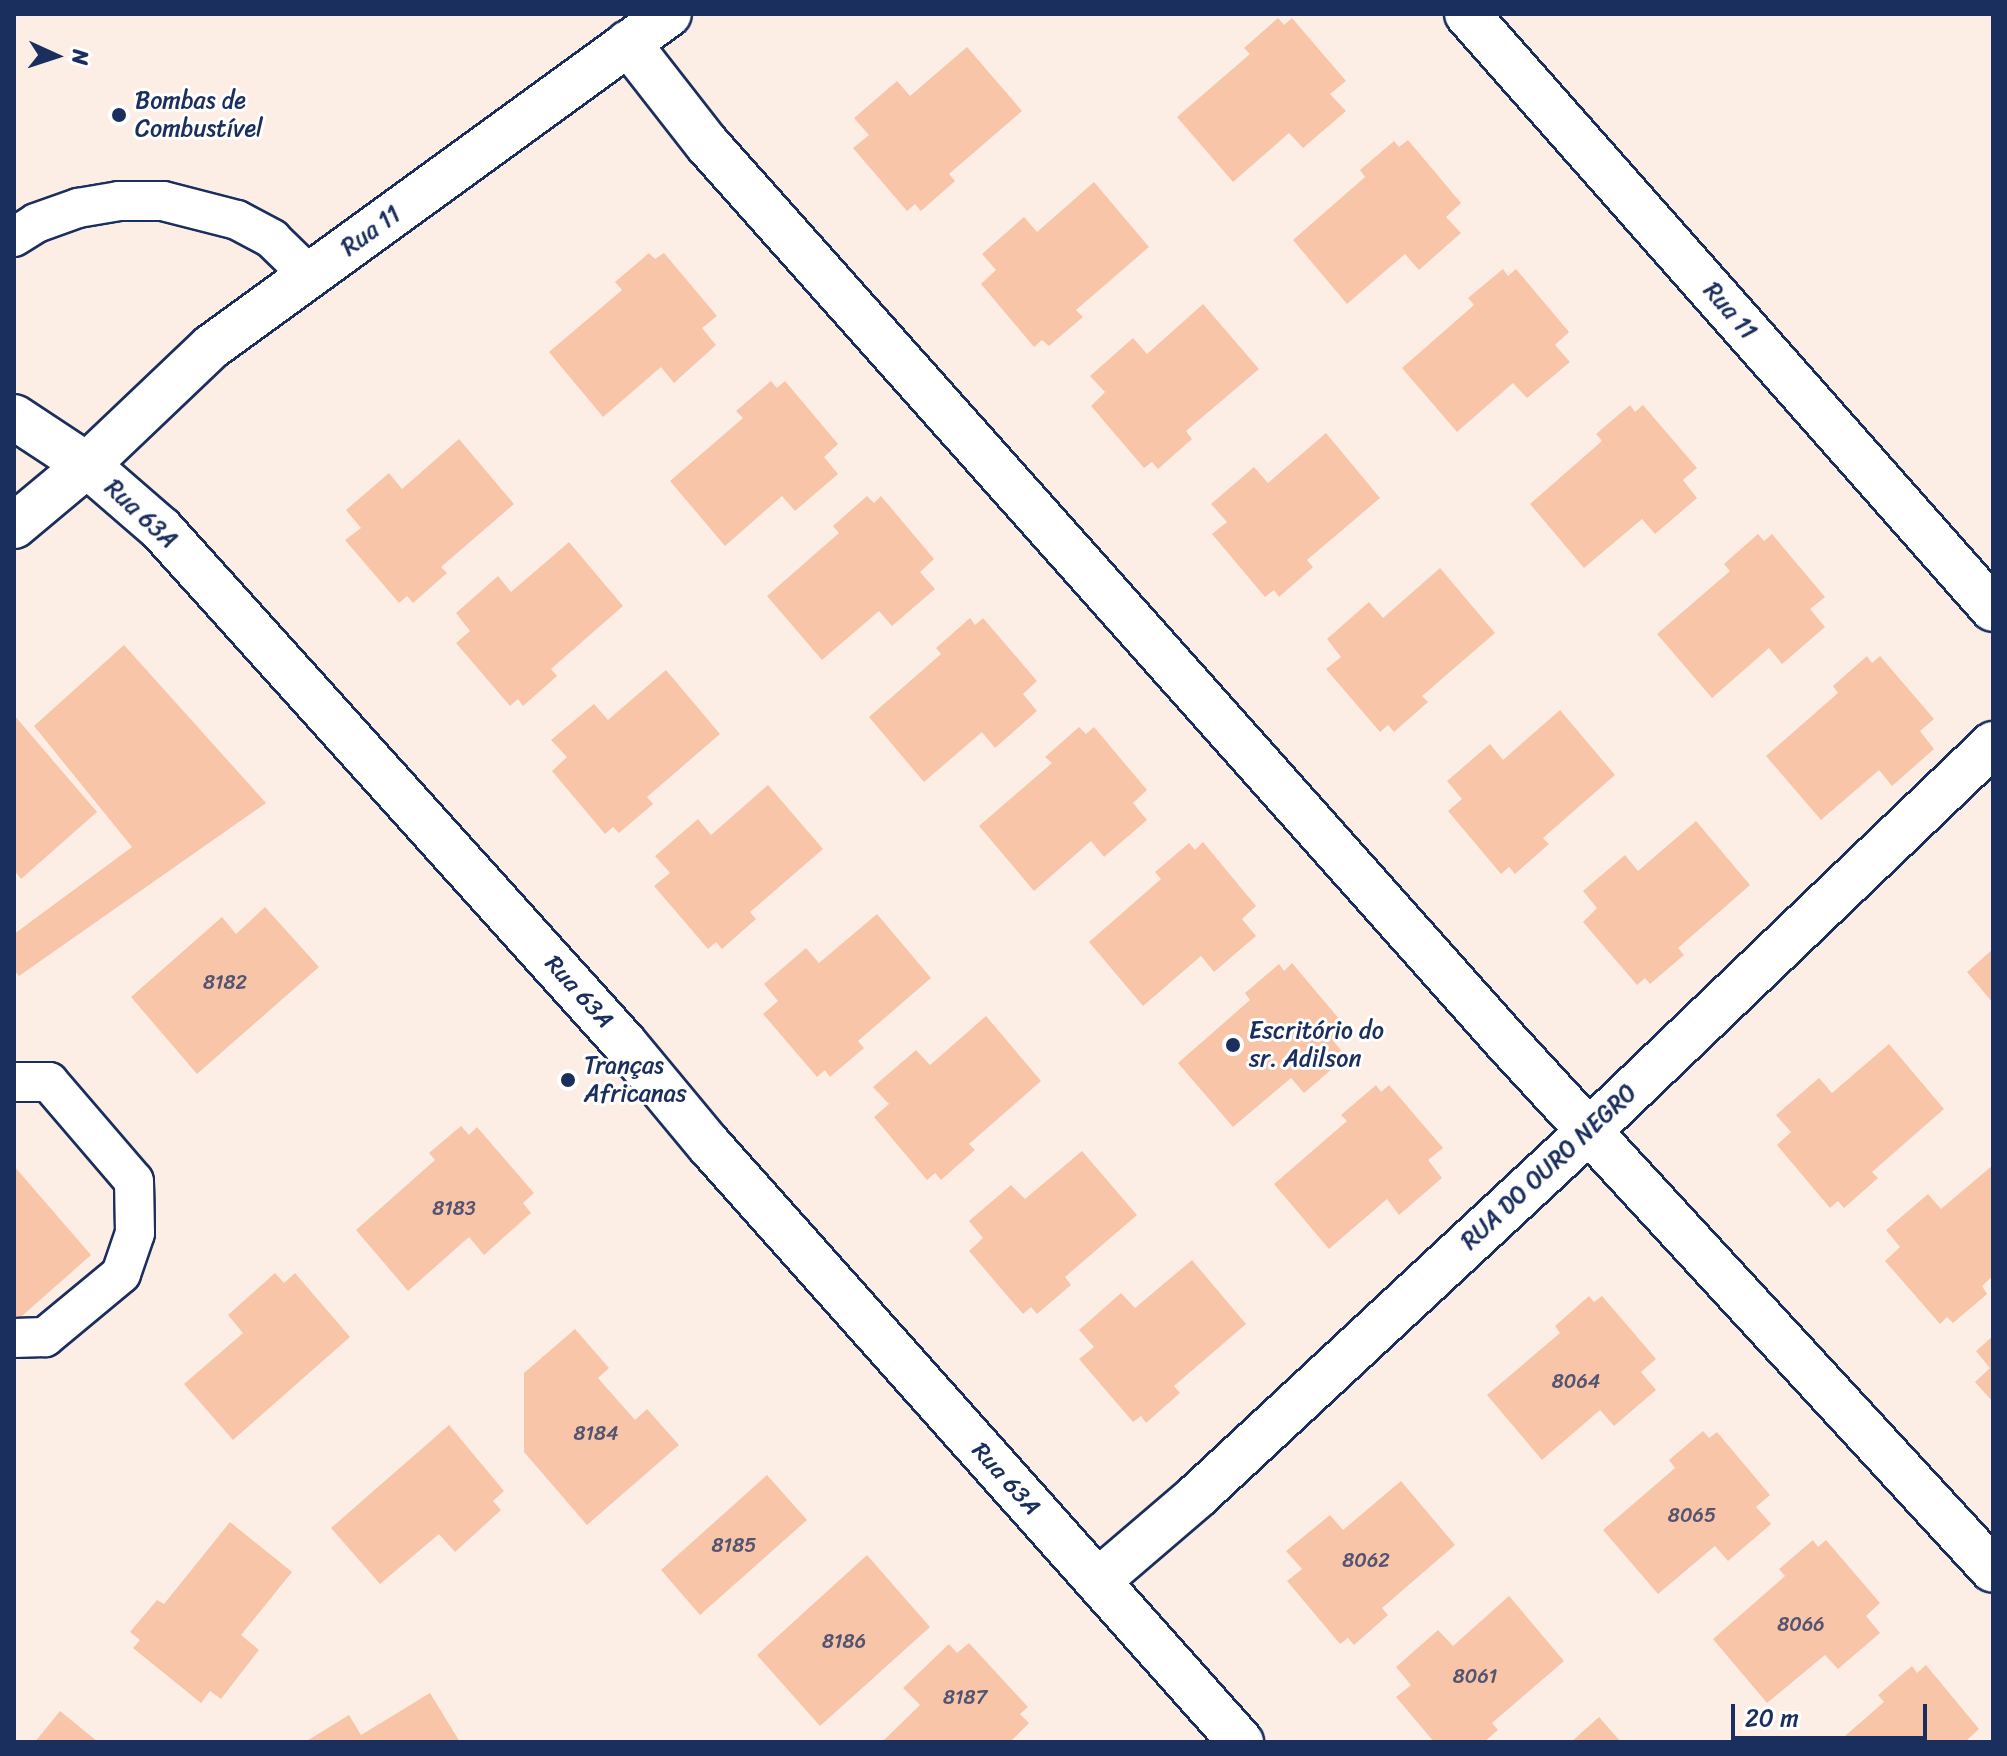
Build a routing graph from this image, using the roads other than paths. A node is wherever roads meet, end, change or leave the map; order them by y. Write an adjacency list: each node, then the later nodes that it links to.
1 (669, 14): 3 (street, Rua 11)
2 (1480, 19): 9 (street, Rua 11)
3 (628, 43): 5 (street, Rua 11); 12 (street)
4 (14, 237): 5 (lane)
5 (309, 275): 7 (street, Rua 11)
6 (14, 417): 7 (street, Rua 63A)
7 (87, 465): 8 (street, Rua 11); 15 (street, Rua 63A)
8 (14, 526)
9 (1993, 609)
10 (1993, 744): 12 (street, RUA DO OURO NEGRO)
11 (14, 1082): 13 (lane)
12 (1588, 1132): 14 (street); 15 (street, RUA DO OURO NEGRO)
13 (14, 1338)
14 (1993, 1570)
15 (1098, 1581): 16 (street, Rua 63A)
16 (1241, 1742)

